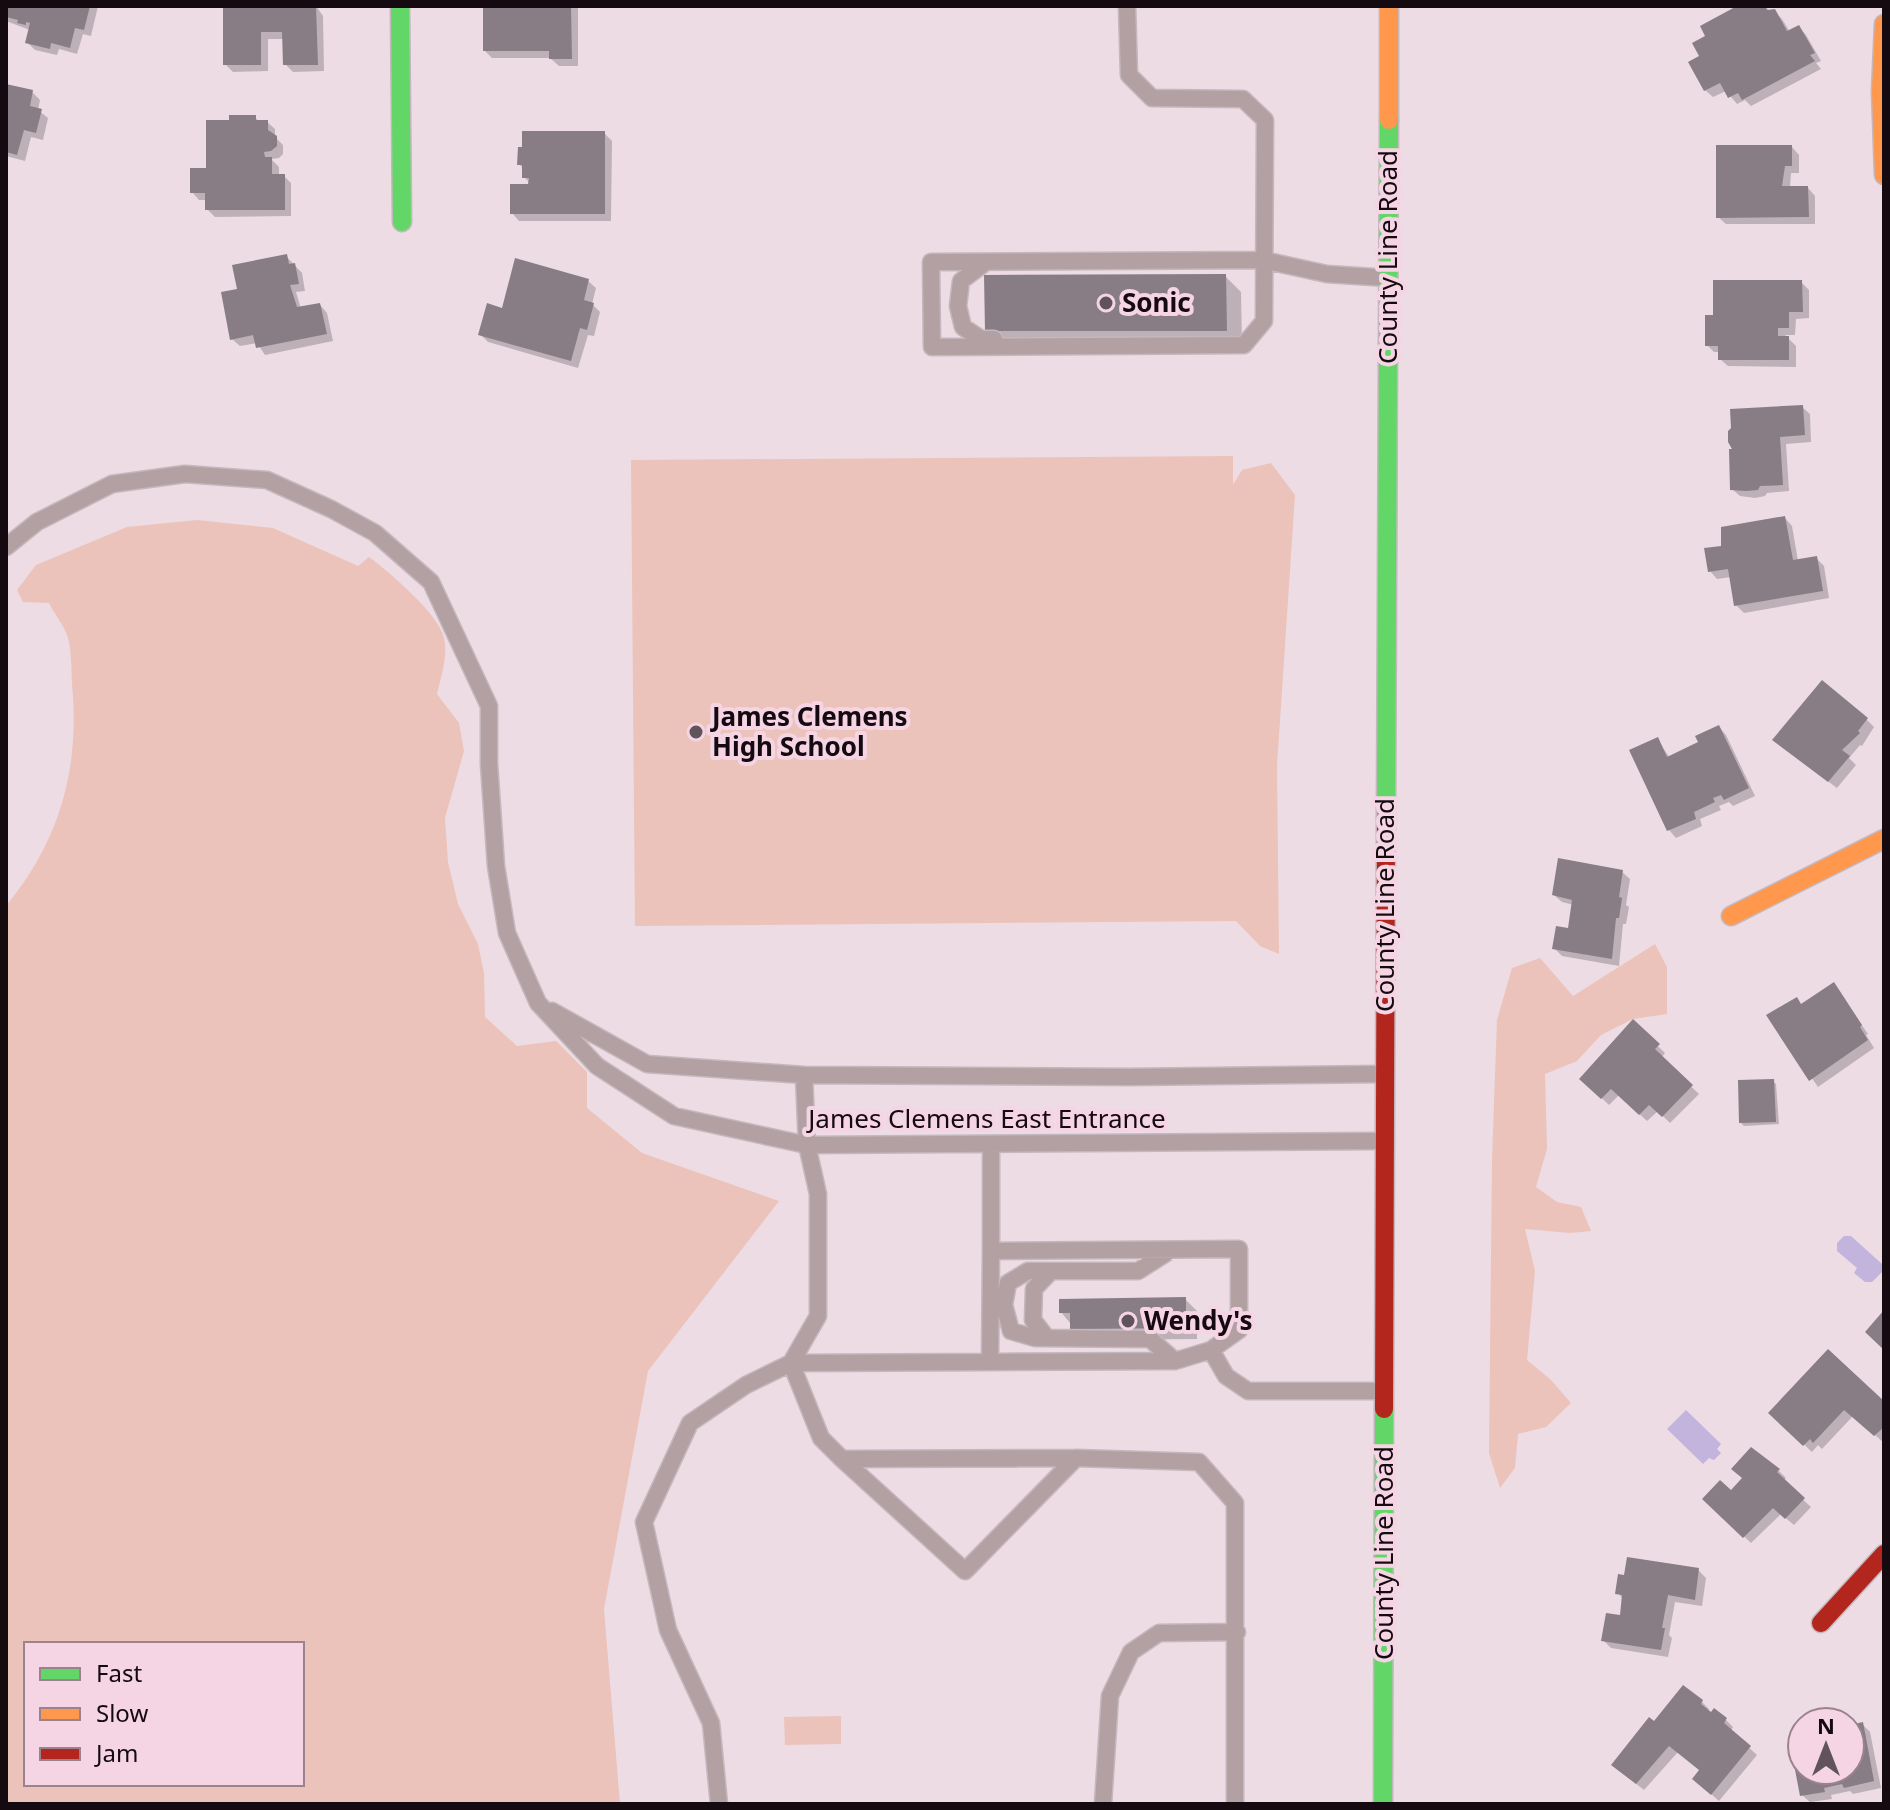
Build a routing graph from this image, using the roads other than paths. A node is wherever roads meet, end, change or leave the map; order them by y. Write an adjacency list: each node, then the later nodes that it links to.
1 (400, 6): 6 (main road)
2 (1127, 6): 7 (lane)
3 (1389, 6): 9 (main road, County Line Road)
4 (1884, 24): 5 (main road)
5 (1884, 175)
6 (402, 222)
7 (1263, 260): 8 (lane); 9 (lane); 10 (lane)
8 (988, 262): 10 (lane); 10 (lane)
9 (1388, 278): 15 (main road, County Line Road)
10 (1112, 346)
11 (6, 547): 14 (lane, James Clemens East Entrance)
12 (1884, 839): 13 (main road)
13 (1731, 916)
14 (538, 1003): 16 (lane, James Clemens East Entrance); 19 (lane, James Clemens East Entrance)
15 (1384, 1074): 16 (lane, James Clemens East Entrance); 17 (main road, County Line Road)
16 (804, 1075): 19 (lane)
17 (1384, 1141): 18 (lane, James Clemens East Entrance); 28 (main road, County Line Road)
18 (991, 1144): 19 (lane, James Clemens East Entrance); 21 (lane)
19 (807, 1145): 27 (lane)
20 (1172, 1249): 21 (lane); 22 (lane); 24 (lane)
21 (991, 1251): 26 (lane)
22 (1051, 1271): 23 (lane); 23 (lane)
23 (1047, 1338): 25 (lane)
24 (1211, 1350): 25 (lane); 28 (lane)
25 (1175, 1361): 26 (lane)
26 (990, 1362): 27 (lane)
27 (791, 1363): 30 (lane); 34 (lane)
28 (1384, 1391): 37 (main road, County Line Road)
29 (1076, 1458): 30 (lane); 30 (lane); 33 (lane)
30 (842, 1459)
31 (1884, 1554): 32 (main road)
32 (1821, 1623)
33 (1237, 1632): 35 (lane); 36 (lane)
34 (719, 1804)
35 (1103, 1804)
36 (1235, 1804)
37 (1383, 1804)

